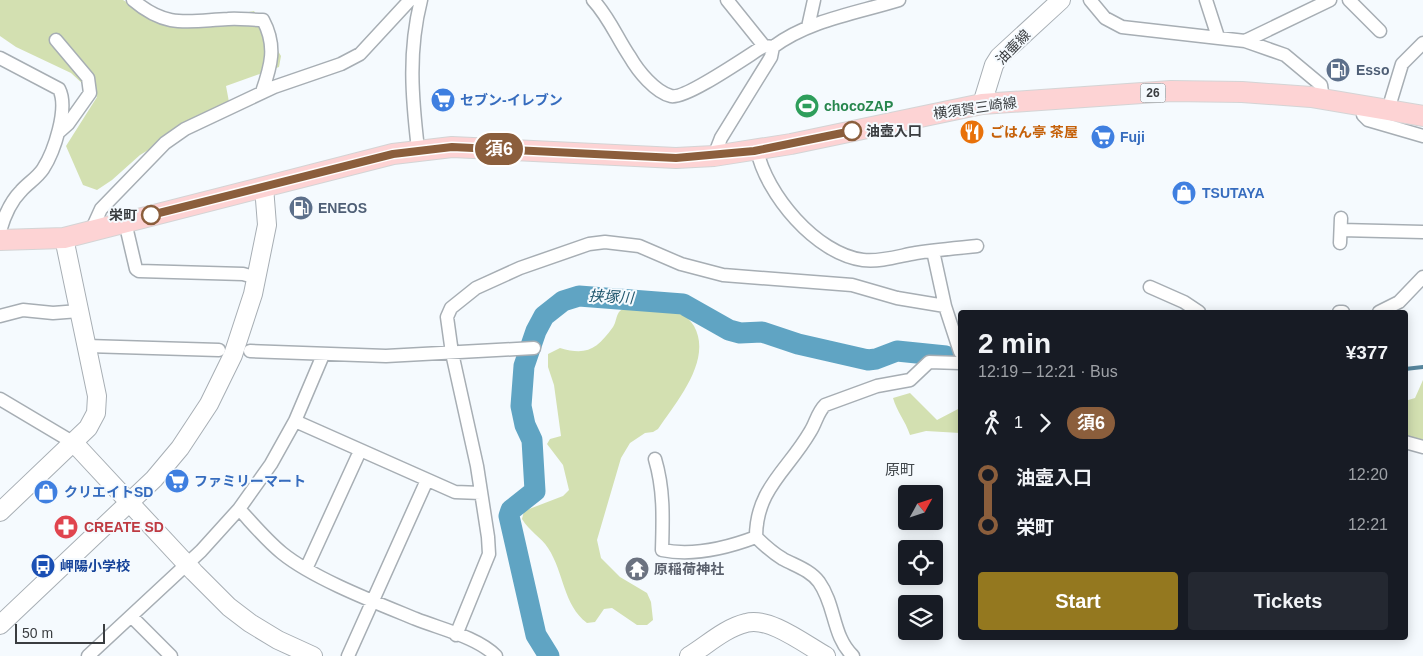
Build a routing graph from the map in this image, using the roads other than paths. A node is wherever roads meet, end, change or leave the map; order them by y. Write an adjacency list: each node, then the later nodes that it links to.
1 (133, 0): 21 (street)
2 (410, 0): 21 (street)
3 (421, 0): 29 (street)
4 (592, 0): 19 (street)
5 (728, 0): 19 (street)
6 (814, 0): 13 (street)
7 (899, 0): 13 (street)
8 (1061, 0): 23 (street, 油壷線)
9 (1090, 0): 15 (street)
10 (1206, 0): 15 (street)
11 (1330, 0): 17 (street)
12 (1349, 0): 14 (street)
13 (808, 27): 19 (street)
14 (1380, 31)
15 (1218, 37): 17 (street)
16 (56, 40): 27 (street)
17 (1245, 41): 22 (street)
18 (1423, 43): 25 (street)
19 (769, 46): 31 (street)
20 (0, 58): 27 (street)
21 (262, 92): 35 (street)
22 (1323, 99): 23 (main road, 横須賀三崎線 / 26); 24 (main road, 横須賀三崎線 / 26)
23 (982, 104): 30 (main road, 横須賀三崎線 / 26)
24 (1363, 105): 25 (main road, 横須賀三崎線 / 26); 28 (street)
25 (1388, 110): 26 (main road, 横須賀三崎線 / 26)
26 (1423, 116)
27 (59, 132): 34 (street)
28 (1423, 136)
29 (418, 150): 31 (main road, 横須賀三崎線 / 26); 32 (main road, 横須賀三崎線 / 26)
30 (757, 150): 31 (main road, 横須賀三崎線 / 26); 41 (street)
31 (714, 156)
32 (264, 187): 33 (main road, 横須賀三崎線 / 26); 43 (street)
33 (126, 222): 35 (main road, 横須賀三崎線 / 26); 43 (street)
34 (0, 231)
35 (91, 231): 37 (main road, 横須賀三崎線 / 26)
36 (1423, 232): 39 (street)
37 (64, 238): 38 (main road, 横須賀三崎線 / 26); 48 (street)
38 (0, 240)
39 (1340, 243)
40 (977, 246): 41 (street)
41 (934, 251): 45 (street)
42 (1423, 277): 47 (street)
43 (257, 278): 67 (street)
44 (1150, 287): 46 (street)
45 (945, 306): 51 (street); 55 (street)
46 (1196, 310)
47 (1383, 310)
48 (79, 311): 49 (street); 50 (street)
49 (0, 316)
50 (86, 346): 53 (street); 60 (street)
51 (958, 346)
52 (530, 349): 55 (street)
53 (219, 350)
54 (250, 351): 56 (street)
55 (452, 353): 56 (street); 66 (street)
56 (323, 355): 59 (street)
57 (958, 363): 70 (street)
58 (0, 398): 60 (street)
59 (296, 421): 63 (street); 68 (street)
60 (74, 443): 67 (street); 69 (street)
61 (1408, 443): 62 (street)
62 (1423, 447)
63 (360, 451): 65 (street); 72 (street)
64 (655, 458): 70 (street)
65 (427, 480): 66 (street); 73 (street)
66 (481, 493): 76 (street)
67 (130, 503): 71 (street); 75 (street)
68 (239, 509): 71 (street); 72 (street)
69 (0, 512)
70 (756, 537): 84 (street)
71 (186, 564): 74 (street); 79 (street)
72 (306, 569): 73 (street)
73 (374, 600): 76 (street); 80 (street)
74 (131, 616): 77 (street); 78 (street)
75 (0, 625)
76 (456, 635): 81 (street)
77 (88, 656)
78 (171, 656)
79 (313, 656)
80 (348, 656)
81 (496, 656)
82 (689, 656): 83 (street)
83 (826, 656)
84 (853, 656)

